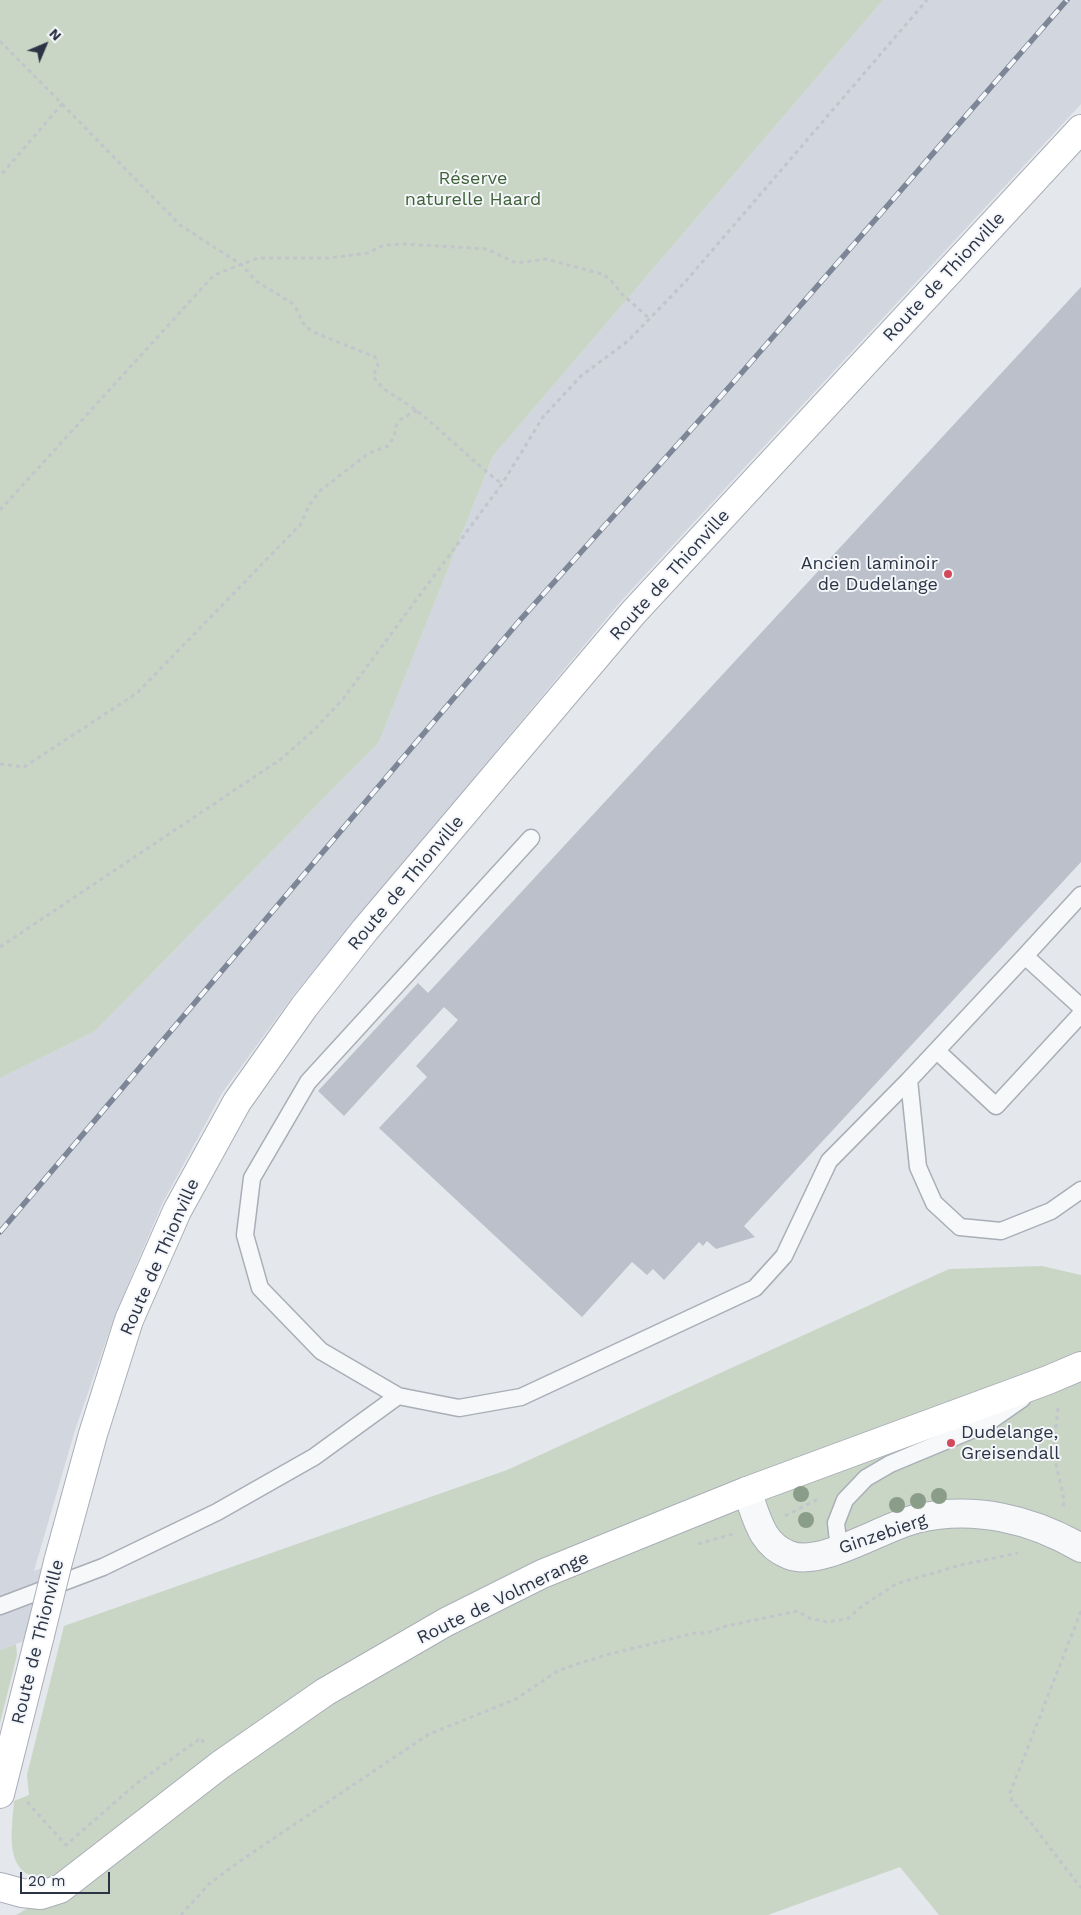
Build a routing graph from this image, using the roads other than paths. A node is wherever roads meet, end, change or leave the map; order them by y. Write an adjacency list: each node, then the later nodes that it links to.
1 (1081, 129): 16 (main road, Route de Thionville, bridge)
2 (531, 838): 11 (lane)
3 (1081, 895): 4 (lane)
4 (1025, 956): 5 (lane); 7 (lane)
5 (1081, 1007)
6 (1081, 1014): 7 (lane)
7 (937, 1051): 8 (lane)
8 (909, 1080): 9 (lane); 11 (lane)
9 (1081, 1190)
10 (1063, 1374): 12 (main road, Route de Volmerange); 14 (lane)
11 (398, 1396): 15 (lane)
12 (747, 1491): 14 (street, Ginzebierg); 17 (main road, Route de Volmerange)
13 (1081, 1548): 14 (street, Ginzebierg)
14 (839, 1550)
15 (0, 1606)
16 (13, 1797)
17 (0, 1887)

